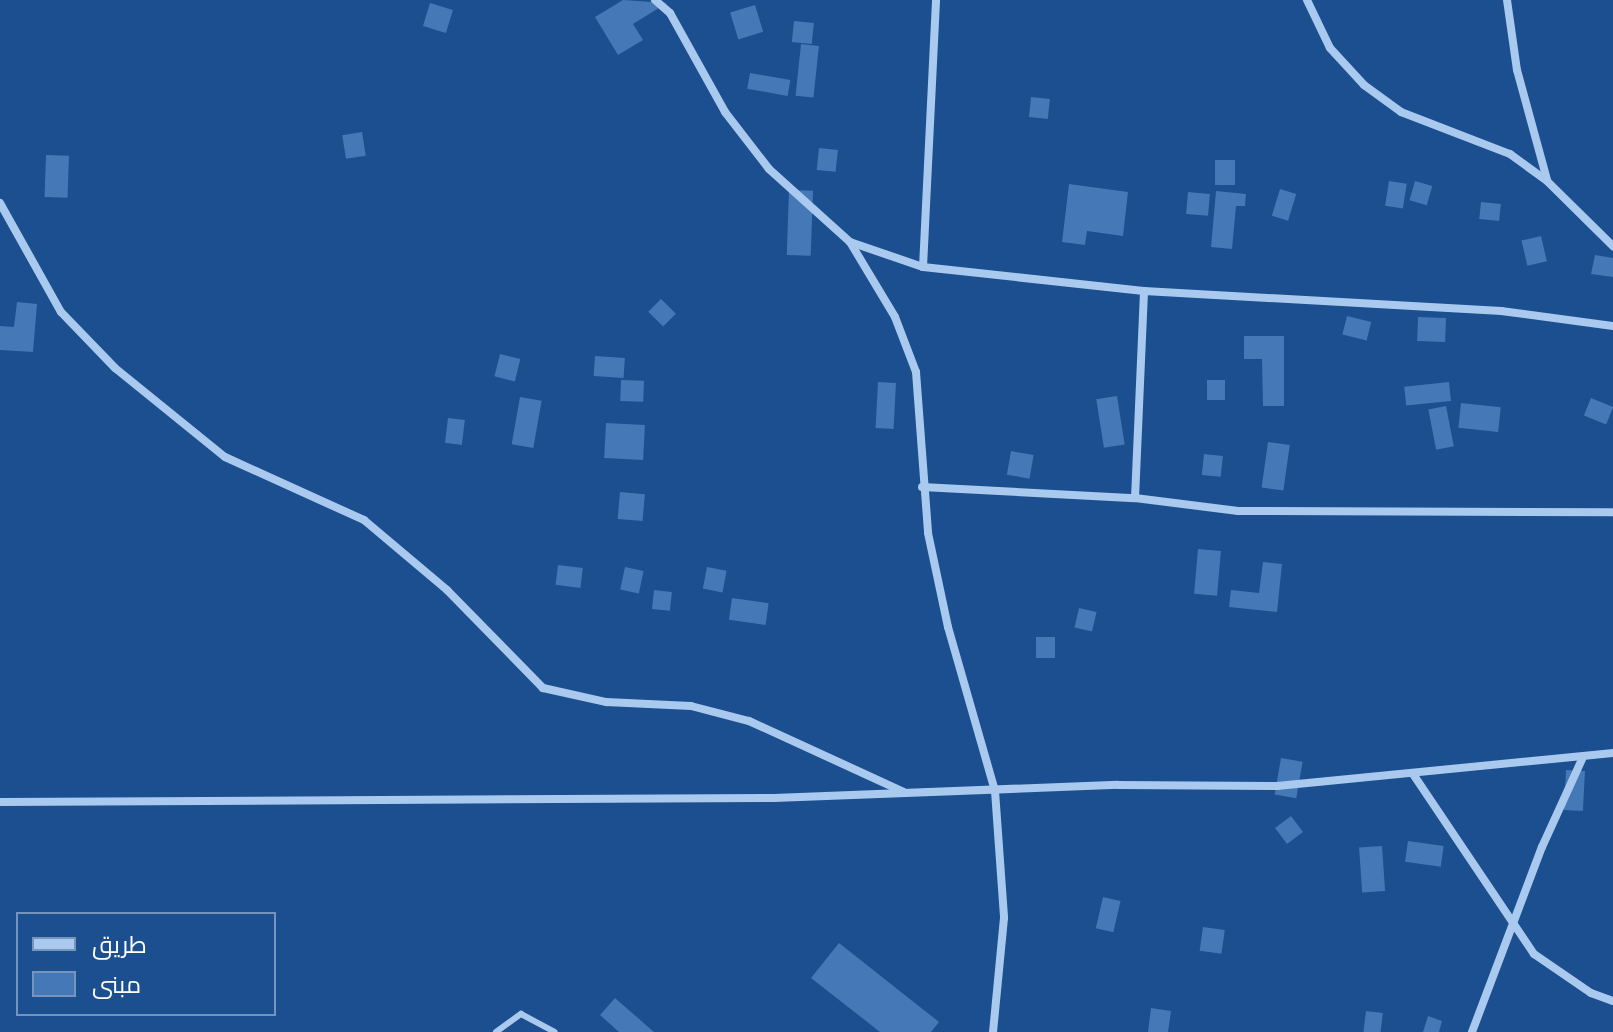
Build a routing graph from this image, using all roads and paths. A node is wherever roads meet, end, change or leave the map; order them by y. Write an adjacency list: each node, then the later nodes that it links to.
1 (655, 0): 7 (street)
2 (936, 0): 9 (street)
3 (1307, 0): 5 (street)
4 (1507, 0): 5 (street)
5 (1547, 181): 8 (street)
6 (0, 203): 19 (street)
7 (850, 242): 9 (street); 12 (street)
8 (1613, 246)
9 (923, 267): 10 (street)
10 (1144, 291): 11 (street); 13 (street)
11 (1613, 326)
12 (922, 487): 13 (street); 18 (street)
13 (1135, 498): 14 (street)
14 (1613, 512)
15 (1613, 753): 16 (street)
16 (1583, 757): 17 (street); 21 (street)
17 (1413, 774): 18 (street); 21 (street)
18 (995, 791): 19 (street); 25 (street)
19 (908, 794): 20 (street)
20 (0, 802)
21 (1510, 925): 22 (street); 26 (street)
22 (1613, 1001)
23 (496, 1032): 24 (lane)
24 (555, 1032)
25 (993, 1032)
26 (1472, 1032)

